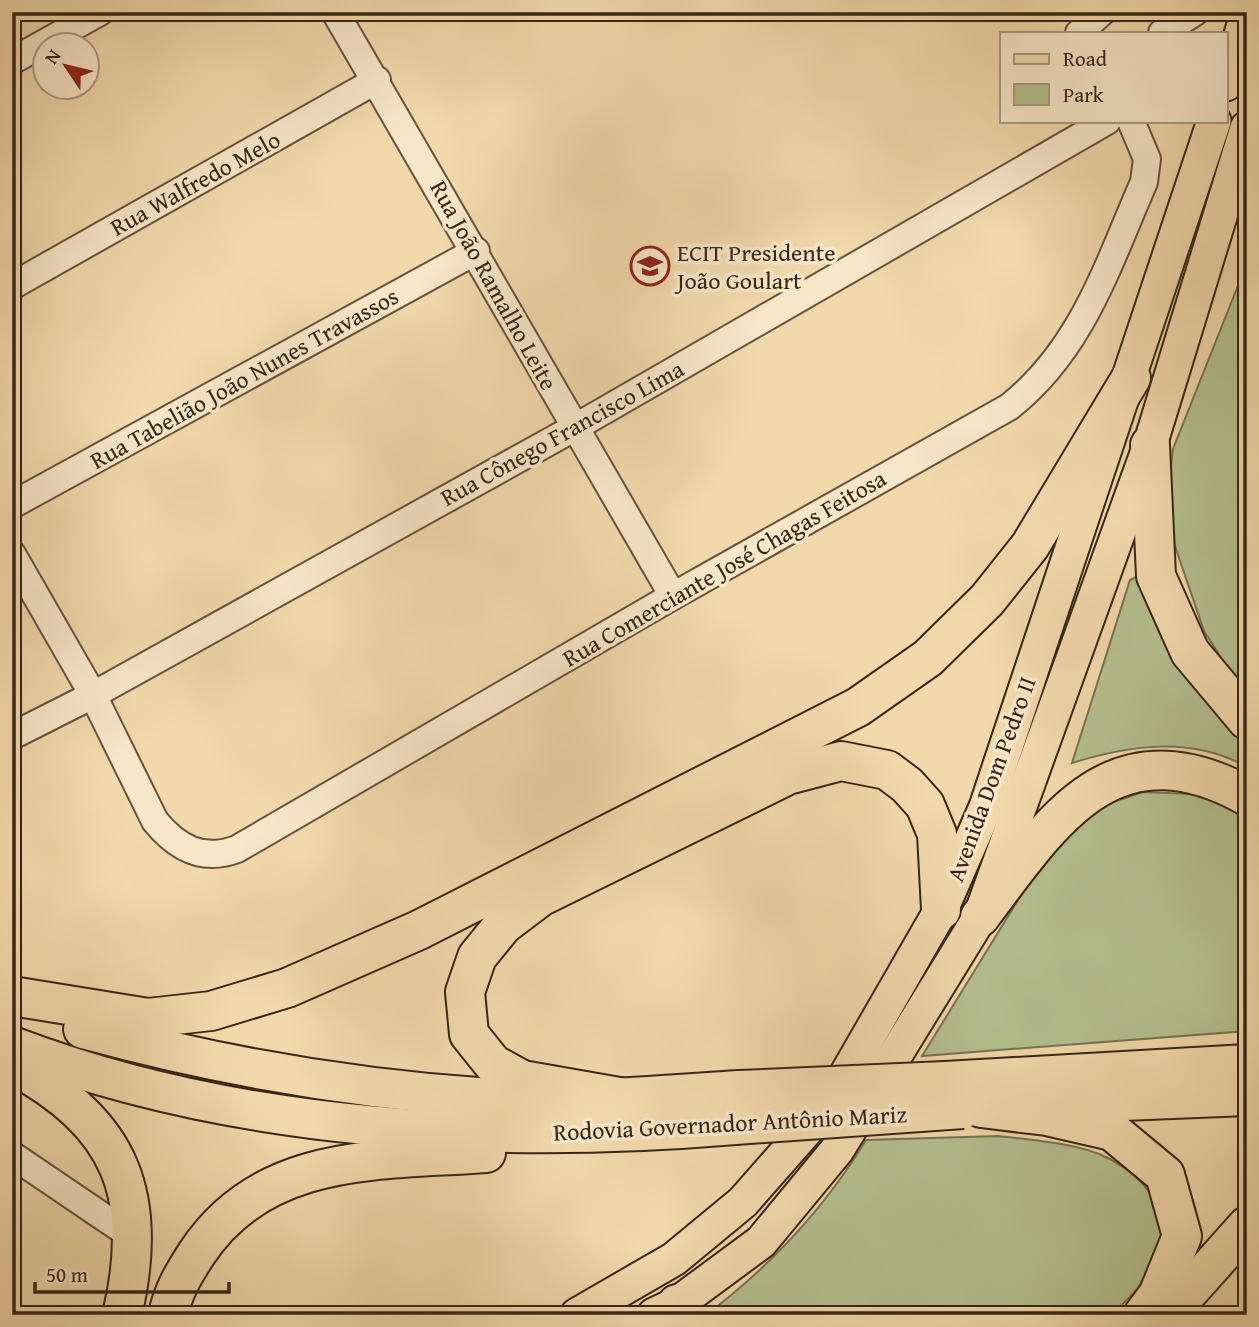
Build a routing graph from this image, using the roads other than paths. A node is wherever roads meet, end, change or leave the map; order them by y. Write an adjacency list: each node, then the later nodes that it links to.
1 (100, 12): 10 (street)
2 (335, 12): 12 (street, Rua João Ramalho Leite)
3 (1068, 12): 7 (street)
4 (1102, 12): 8 (street)
5 (1195, 12): 9 (street)
6 (1247, 15): 11 (main road)
7 (1078, 32)
8 (1080, 32)
9 (1170, 32)
10 (12, 61)
11 (1229, 64)
12 (377, 80): 17 (street, Rua João Ramalho Leite); 18 (street, Rua Walfredo Melo)
13 (1105, 122): 20 (street, Rua Cônego Francisco Lima)
14 (1131, 122): 24 (street, Rua Comerciante José Chagas Feitosa)
15 (1214, 122): 19 (main road, Avenida Dom Pedro II)
16 (1247, 128): 21 (main road, Avenida Dom Pedro II)
17 (476, 251): 20 (street, Rua João Ramalho Leite); 22 (street, Rua Tabelião João Nunes Travassos)
18 (12, 286)
19 (1131, 378): 29 (main road, Avenida Dom Pedro II); 31 (highway)
20 (574, 428): 24 (street, Rua João Ramalho Leite); 25 (street, Rua Cônego Francisco Lima)
21 (1150, 445): 26 (highway); 30 (main road, Avenida Dom Pedro II)
22 (12, 505)
23 (12, 554): 25 (street)
24 (673, 596): 25 (street, Rua Comerciante José Chagas Feitosa)
25 (93, 695): 27 (street, Rua Cônego Francisco Lima)
26 (1247, 720)
27 (12, 736)
28 (1247, 796): 30 (highway)
29 (941, 910): 37 (highway); 47 (main road, Avenida Dom Pedro II)
30 (979, 917): 44 (main road, Avenida Dom Pedro II)
31 (12, 996)
32 (12, 1007): 37 (highway, Rodovia Governador Antônio Mariz)
33 (12, 1046): 40 (highway, Rodovia Governador Antônio Mariz)
34 (1238, 1062): 38 (highway, Rodovia Governador Antônio Mariz)
35 (12, 1065): 43 (highway)
36 (1247, 1096): 38 (highway, Rodovia Governador Antônio Mariz)
37 (620, 1097): 39 (highway, Rodovia Governador Antônio Mariz)
38 (963, 1099): 39 (highway, Rodovia Governador Antônio Mariz, bridge); 48 (highway)
39 (737, 1108): 40 (highway, Rodovia Governador Antônio Mariz)
40 (632, 1134): 46 (highway)
41 (12, 1156): 43 (street)
42 (1247, 1226): 49 (highway)
43 (133, 1237): 45 (highway)
44 (667, 1311)
45 (122, 1315)
46 (167, 1315)
47 (577, 1315)
48 (1143, 1315)
49 (1164, 1315)

